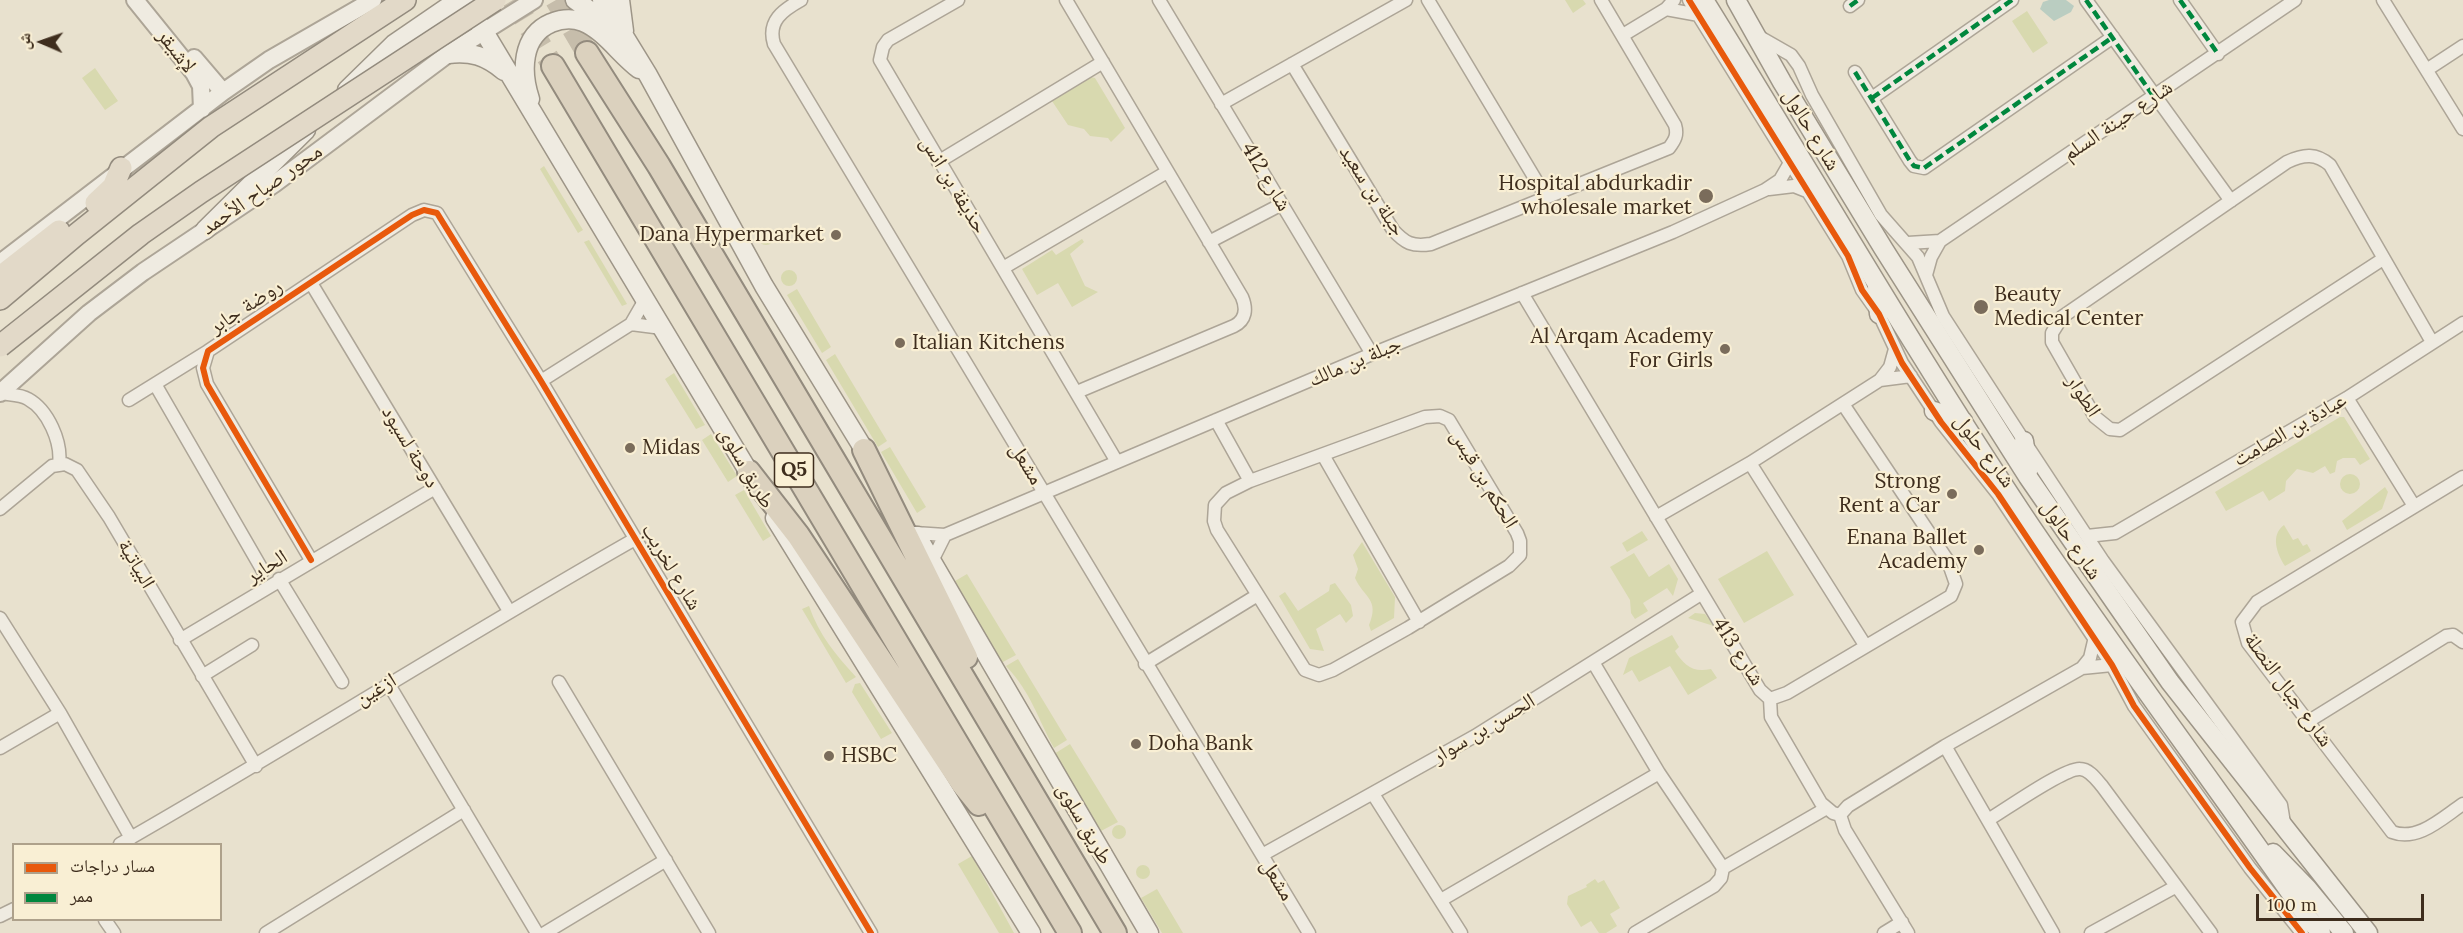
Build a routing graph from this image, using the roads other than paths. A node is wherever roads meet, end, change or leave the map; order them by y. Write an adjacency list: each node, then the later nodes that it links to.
1 (135, 0): 51 (street, لإشيقر)
2 (145, 0): 47 (street, لإشيقر)
3 (362, 0): 29 (street)
4 (374, 0): 29 (street)
5 (405, 0): 77 (highway)
6 (458, 0): 64 (main road)
7 (465, 0): 30 (main road, طريق سلوى)
8 (497, 0): 30 (main road); 83 (highway, محور صباح الأحمد, bridge)
9 (534, 0): 30 (street, محور صباح الأحمد)
10 (575, 0): 45 (main road)
11 (602, 0): 31 (main road, طريق سلوى)
12 (621, 0): 31 (main road)
13 (801, 0): 110 (street, مشعل)
14 (1066, 0): 40 (street)
15 (1159, 0): 50 (street, شارع 412)
16 (1406, 0): 41 (street)
17 (1428, 0): 60 (street)
18 (1601, 0): 33 (street, جبلة بن سعيد)
19 (1689, 0): 28 (street, شارع حلول)
20 (1736, 0): 32 (main road, شارع حالول)
21 (2012, 0): 49 (street)
22 (2086, 0): 35 (street)
23 (2180, 0): 39 (street)
24 (2295, 0): 39 (street, شارع حينة السلم)
25 (2383, 0): 43 (street)
26 (954, 1): 55 (street, حذيفة بن انس)
27 (1670, 5): 28 (street); 33 (street)
28 (1703, 15): 34 (main road, شارع حالول); 34 (main road); 54 (street, شارع حلول)
29 (346, 16): 47 (street)
30 (483, 31): 38 (street, محور صباح الأحمد); 46 (main road, طريق سلوى)
31 (624, 33): 45 (main road, طريق سلوى)
32 (1754, 34): 67 (street, شارع حلول); 106 (main road, شارع حالول)
33 (1623, 35): 60 (street, جبلة بن سعيد)
34 (1726, 35): 73 (main road, شارع حالول)
35 (2113, 37): 48 (street); 49 (street)
36 (2463, 46): 43 (street)
37 (588, 53): 151 (highway, طريق سلوى / Q5)
38 (448, 54): 46 (main road); 64 (street, محور صباح الأحمد)
39 (2218, 54): 48 (street, شارع حينة السلم)
40 (1103, 62): 55 (street); 57 (street)
41 (1292, 64): 50 (street); 60 (street, جبلة بن سعيد)
42 (553, 66): 164 (highway, طريق سلوى / Q5)
43 (2428, 69): 53 (street)
44 (1855, 72): 49 (street)
45 (648, 75): 52 (main road); 100 (main road, طريق سلوى)
46 (512, 77): 52 (main road, طريق سلوى)
47 (223, 92): 51 (street)
48 (2154, 97): 61 (street); 65 (street, شارع حينة السلم)
49 (1872, 98)
50 (1221, 104): 62 (street, شارع 412)
51 (202, 109): 56 (street)
52 (536, 117): 76 (main road, طريق سلوى)
53 (2463, 129)
54 (1791, 161): 58 (street, جبلة بن مالك); 59 (street, شارع حلول)
55 (938, 162): 70 (street, حذيفة بن انس)
56 (121, 168): 69 (street); 72 (highway)
57 (1167, 172): 66 (street); 70 (street)
58 (1765, 190): 59 (street, جبلة بن مالك); 75 (street, جبلة بن مالك)
59 (1809, 192): 78 (street, شارع حلول)
60 (1546, 197)
61 (2231, 201): 68 (street, الطوار); 68 (street, الطوار)
62 (1282, 204): 66 (street); 86 (street, شارع 412)
63 (442, 217): 74 (street, روضة جابر); 89 (street, شارع لخريب)
64 (205, 230): 91 (street, محور صباح الأحمد)
65 (1940, 241): 67 (street); 71 (street)
66 (1209, 242): 92 (street)
67 (1908, 243): 71 (street, شارع حلول)
68 (2383, 259): 82 (street, الطوار)
69 (0, 263)
70 (1003, 268): 92 (street, حذيفة بن انس)
71 (1926, 275): 99 (street, شارع حلول)
72 (0, 277)
73 (1877, 281): 78 (main road); 98 (main road, شارع حالول)
74 (311, 284): 85 (street, روضة جابر); 109 (street, دوحة لسيود)
75 (1522, 293): 86 (street, جبلة بن مالك); 113 (street, شارع 413)
76 (646, 298): 80 (street); 81 (main road, طريق سلوى)
77 (0, 299)
78 (1880, 314): 84 (street, شارع حلول)
79 (2463, 323): 82 (street, عبادة بن الصامت)
80 (631, 324): 81 (street); 89 (street)
81 (663, 328): 105 (main road, طريق سلوى)
82 (2432, 342): 93 (street, عبادة بن الصامت)
83 (0, 346)
84 (1895, 349): 87 (street, شارع حلول); 88 (street)
85 (208, 351): 90 (street, روضة جابر); 119 (street, روضة جابر)
86 (1372, 354): 97 (street, جبلة بن مالك)
87 (1911, 376): 88 (street); 96 (street, شارع حلول)
88 (1880, 380): 95 (street)
89 (541, 381): 118 (street, شارع لخريب)
90 (155, 384): 94 (street, روضة جابر); 122 (street)
91 (0, 393): 104 (street)
92 (1077, 393): 102 (street, حذيفة بن انس)
93 (2347, 398): 111 (street); 115 (street, عبادة بن الصامت)
94 (129, 400)
95 (1843, 404): 103 (street); 133 (street, شارع 413)
96 (1935, 411): 98 (main road); 130 (street, شارع حلول)
97 (1216, 420): 102 (street, جبلة بن مالك); 108 (street)
98 (1964, 421): 144 (main road, شارع حالول)
99 (2024, 441): 106 (main road); 117 (street, شارع حلول)
100 (864, 450): 114 (main road, طريق سلوى); 151 (highway)
101 (1323, 455): 108 (street, الحكم بن قيس); 128 (street); 128 (street, الحكم بن قيس)
102 (1117, 462): 110 (street, جبلة بن مالك)
103 (1750, 462): 113 (street); 133 (street)
104 (59, 464): 112 (street); 129 (street, البياتية)
105 (749, 471): 164 (highway); 175 (main road, طريق سلوى)
106 (2028, 477): 159 (main road, شارع حالول)
107 (2463, 477): 111 (street, شارع جبال النصلة)
108 (1250, 481): 125 (street, الحكم بن قيس)
109 (435, 488): 119 (street, الحاير); 126 (street, دوحة لسيود)
110 (1043, 494): 116 (street, جبلة بن مالك); 135 (street, مشعل)
111 (2414, 507): 146 (street, شارع جبال النصلة)
112 (0, 509)
113 (1656, 517): 124 (street, شارع 413)
114 (915, 533): 116 (street, جبلة بن مالك); 120 (main road, طريق سلوى)
115 (2115, 533): 117 (street, عبادة بن الصامت); 121 (street)
116 (945, 535): 120 (street)
117 (2087, 536): 121 (street, شارع حلول)
118 (635, 539): 126 (street, ازغين); 174 (street, شارع لخريب)
119 (311, 560): 123 (street, الحاير)
120 (932, 561): 178 (main road, طريق سلوى)
121 (2103, 561): 159 (street, شارع حلول)
122 (263, 571)
123 (279, 579): 129 (street, الحاير); 139 (street)
124 (1701, 594): 134 (street, الحسن بن سوار); 143 (street, شارع 413)
125 (1256, 596): 128 (street, الحكم بن قيس); 135 (street)
126 (509, 611): 141 (street, ازغين)
127 (0, 618): 145 (street)
128 (1419, 622)
129 (180, 640): 138 (street, البياتية)
130 (2094, 641): 136 (street, شارع حلول); 137 (street)
131 (2463, 642): 146 (street)
132 (252, 645): 138 (street)
133 (1865, 645): 143 (street, شارع 413)
134 (1593, 662): 150 (street); 152 (street, الحسن بن سوار)
135 (1146, 664): 161 (street, مشعل)
136 (2112, 664): 137 (street); 142 (street, شارع حلول)
137 (2082, 668): 147 (street)
138 (202, 676): 149 (street, البياتية)
139 (342, 681)
140 (559, 682): 162 (street)
141 (388, 683): 149 (street, ازغين); 155 (street)
142 (2124, 684): 144 (main road); 167 (street, شارع حلول)
143 (1770, 699): 154 (street)
144 (2154, 706): 157 (main road, شارع حالول)
145 (60, 713): 148 (street); 160 (street)
146 (2309, 722): 153 (street, شارع جبال النصلة)
147 (1945, 746): 156 (street); 158 (street)
148 (0, 748)
149 (256, 766): 160 (street, ازغين)
150 (1659, 773): 163 (street); 166 (street)
151 (1020, 775): 177 (highway, طريق سلوى / Q5)
152 (1373, 794): 161 (street, الحسن بن سوار); 166 (street)
153 (2463, 804)
154 (1825, 809): 156 (street); 163 (street)
155 (464, 810): 170 (street); 171 (street)
156 (1840, 815): 169 (street)
157 (2236, 815): 168 (main road, شارع حالول); 187 (main road)
158 (1988, 820): 165 (street); 183 (street)
159 (2284, 827): 188 (main road, شارع حالول)
160 (125, 841)
161 (1262, 855): 179 (street, مشعل)
162 (666, 860): 172 (street); 173 (street)
163 (1723, 868): 181 (street)
164 (1034, 874): 176 (highway, طريق سلوى / Q5)
165 (2175, 886): 184 (street); 185 (street)
166 (1441, 900): 180 (street)
167 (2287, 912): 168 (main road)
168 (2305, 926): 186 (main road, شارع حالول)
169 (1905, 928): 182 (street)
170 (266, 933)
171 (537, 933)
172 (545, 933)
173 (710, 933)
174 (871, 933)
175 (1031, 933)
176 (1070, 933)
177 (1115, 933)
178 (1149, 933)
179 (1309, 933)
180 (1461, 933)
181 (1635, 933)
182 (1884, 933)
183 (2053, 933)
184 (2091, 933)
185 (2211, 933)
186 (2321, 933)
187 (2344, 933)
188 (2368, 933)

